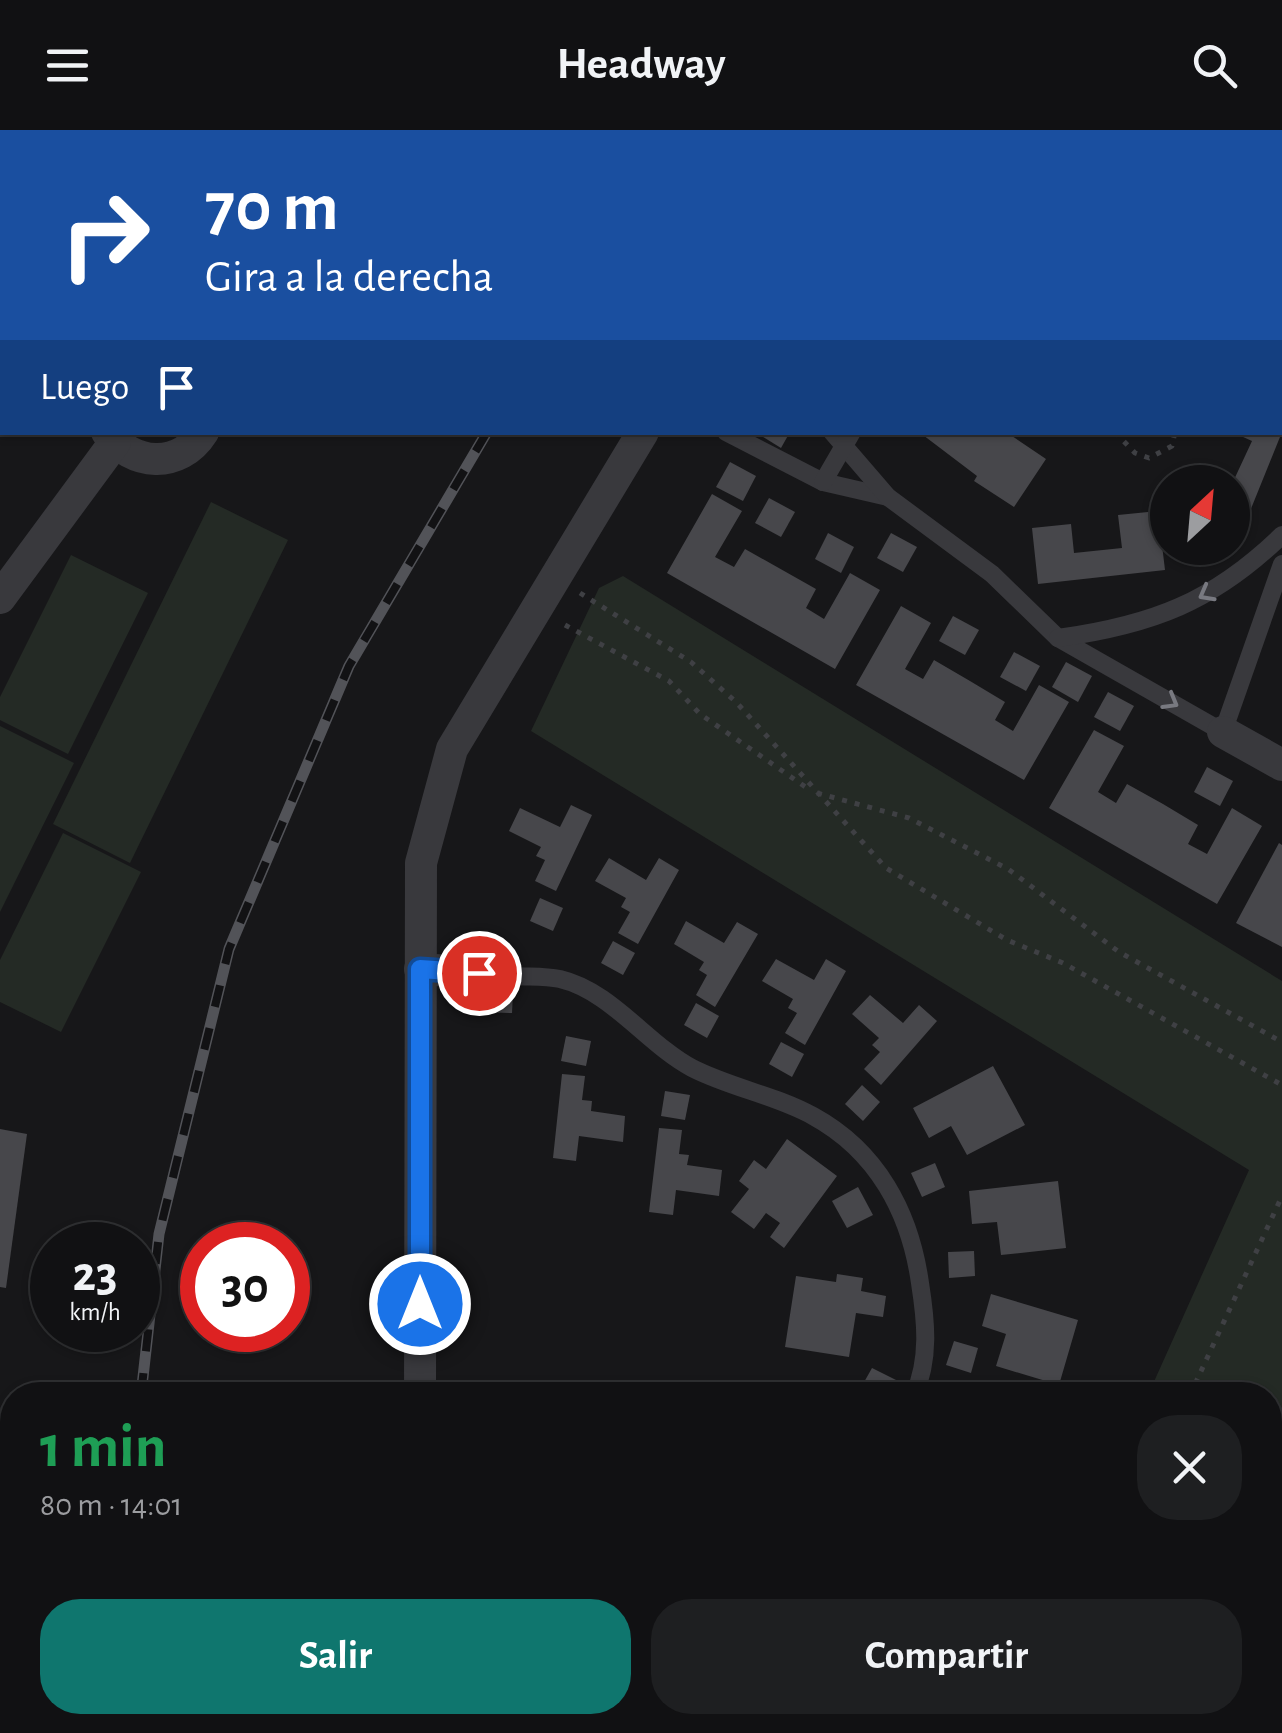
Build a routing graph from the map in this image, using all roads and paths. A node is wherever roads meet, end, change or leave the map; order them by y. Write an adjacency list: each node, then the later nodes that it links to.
1 (200, 435): 7 (street)
2 (640, 435): 19 (street)
3 (732, 435): 8 (lane)
4 (1117, 435): 5 (path)
5 (1174, 435)
6 (843, 436): 8 (lane); 9 (lane)
7 (111, 438): 13 (street)
8 (823, 482): 9 (lane)
9 (888, 496): 15 (lane)
10 (1282, 535): 15 (lane, one-way to 15)
11 (1282, 564): 16 (lane)
12 (573, 589): 18 (path)
13 (0, 598)
14 (553, 620): 18 (path)
15 (1058, 638): 16 (lane, one-way to 16)
16 (1223, 732): 17 (street)
17 (1282, 765)
18 (813, 792): 22 (path); 23 (path)
19 (420, 969): 20 (street); 25 (street)
20 (479, 973)
21 (514, 976): 26 (lane)
22 (1282, 1042)
23 (1282, 1086)
24 (1282, 1196): 27 (path)
25 (420, 1382)
26 (920, 1382)
27 (1196, 1382)

